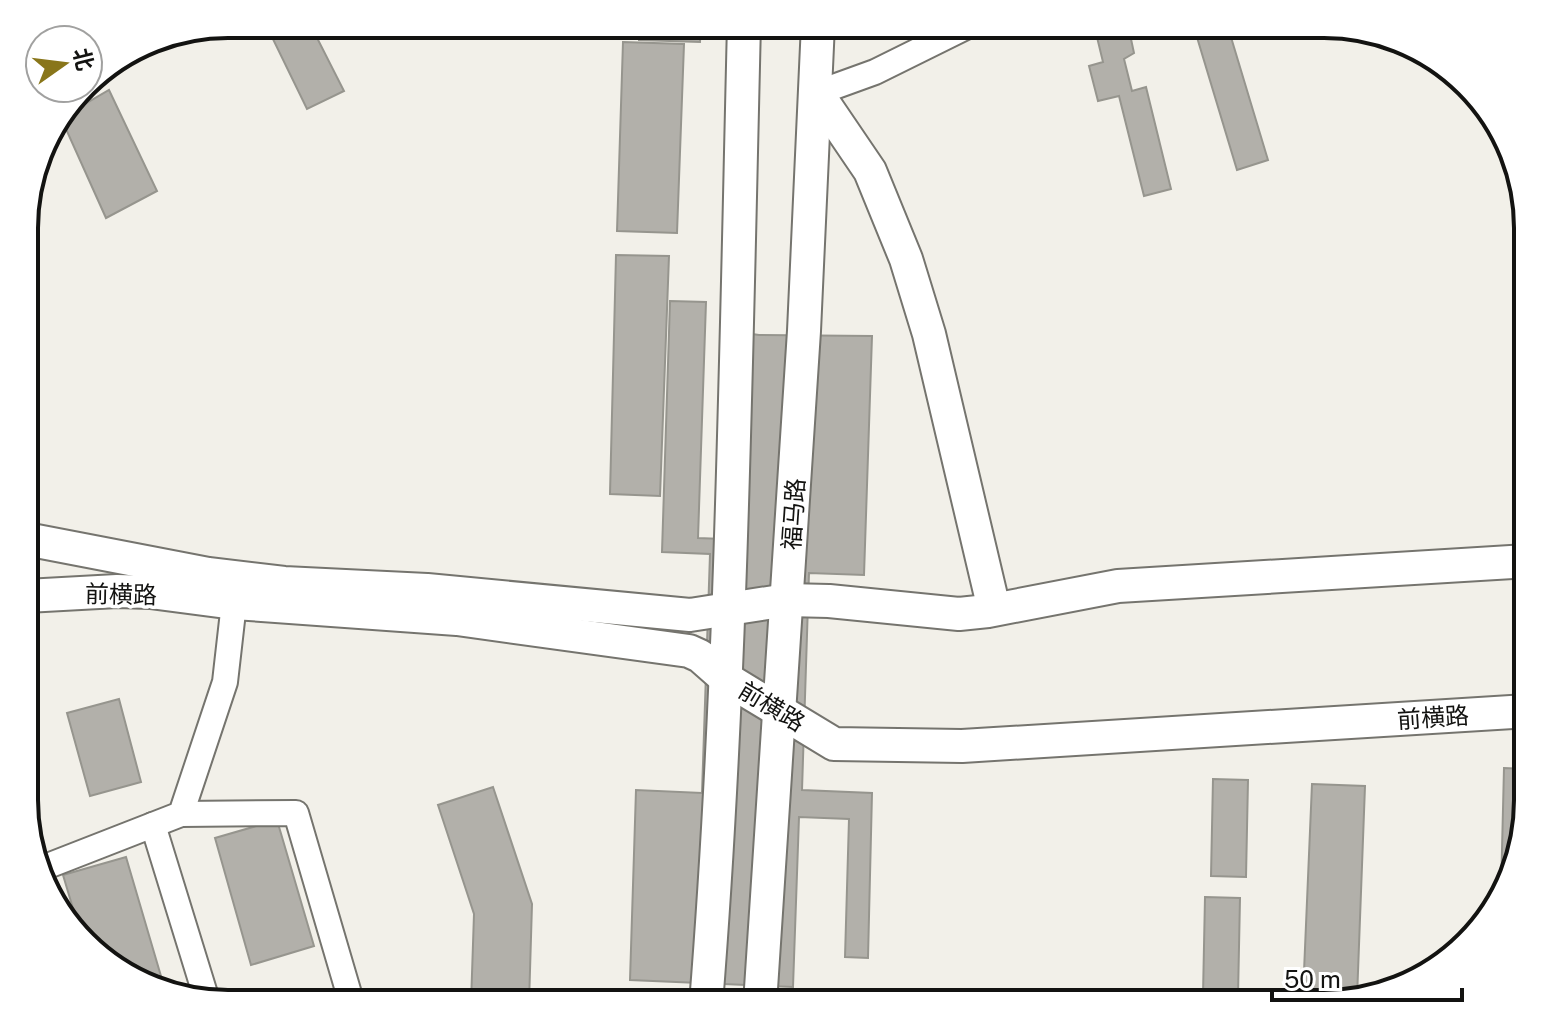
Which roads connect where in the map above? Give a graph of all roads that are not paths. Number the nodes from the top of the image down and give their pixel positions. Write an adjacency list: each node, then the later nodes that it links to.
1 (744, 38): 11 (main road)
2 (818, 38): 4 (main road, 福马路)
3 (944, 38): 4 (street)
4 (817, 93): 8 (main road, 福马路); 10 (main road)
5 (38, 541): 11 (main road, 前横路)
6 (1514, 562): 10 (main road, 前横路)
7 (38, 595): 9 (main road, 前横路)
8 (787, 600): 10 (main road, 前横路); 11 (main road, 前横路); 13 (main road, 福马路)
9 (234, 603): 12 (main road, 前横路); 15 (street)
10 (994, 609)
11 (727, 611): 12 (main road)
12 (725, 678): 13 (main road, 前横路); 20 (main road)
13 (780, 712): 14 (main road, 前横路); 21 (main road, 福马路)
14 (1514, 712)
15 (181, 814): 16 (street); 19 (street)
16 (153, 825): 17 (street); 18 (street)
17 (50, 865)
18 (203, 988)
19 (348, 990)
20 (707, 990)
21 (761, 990)

